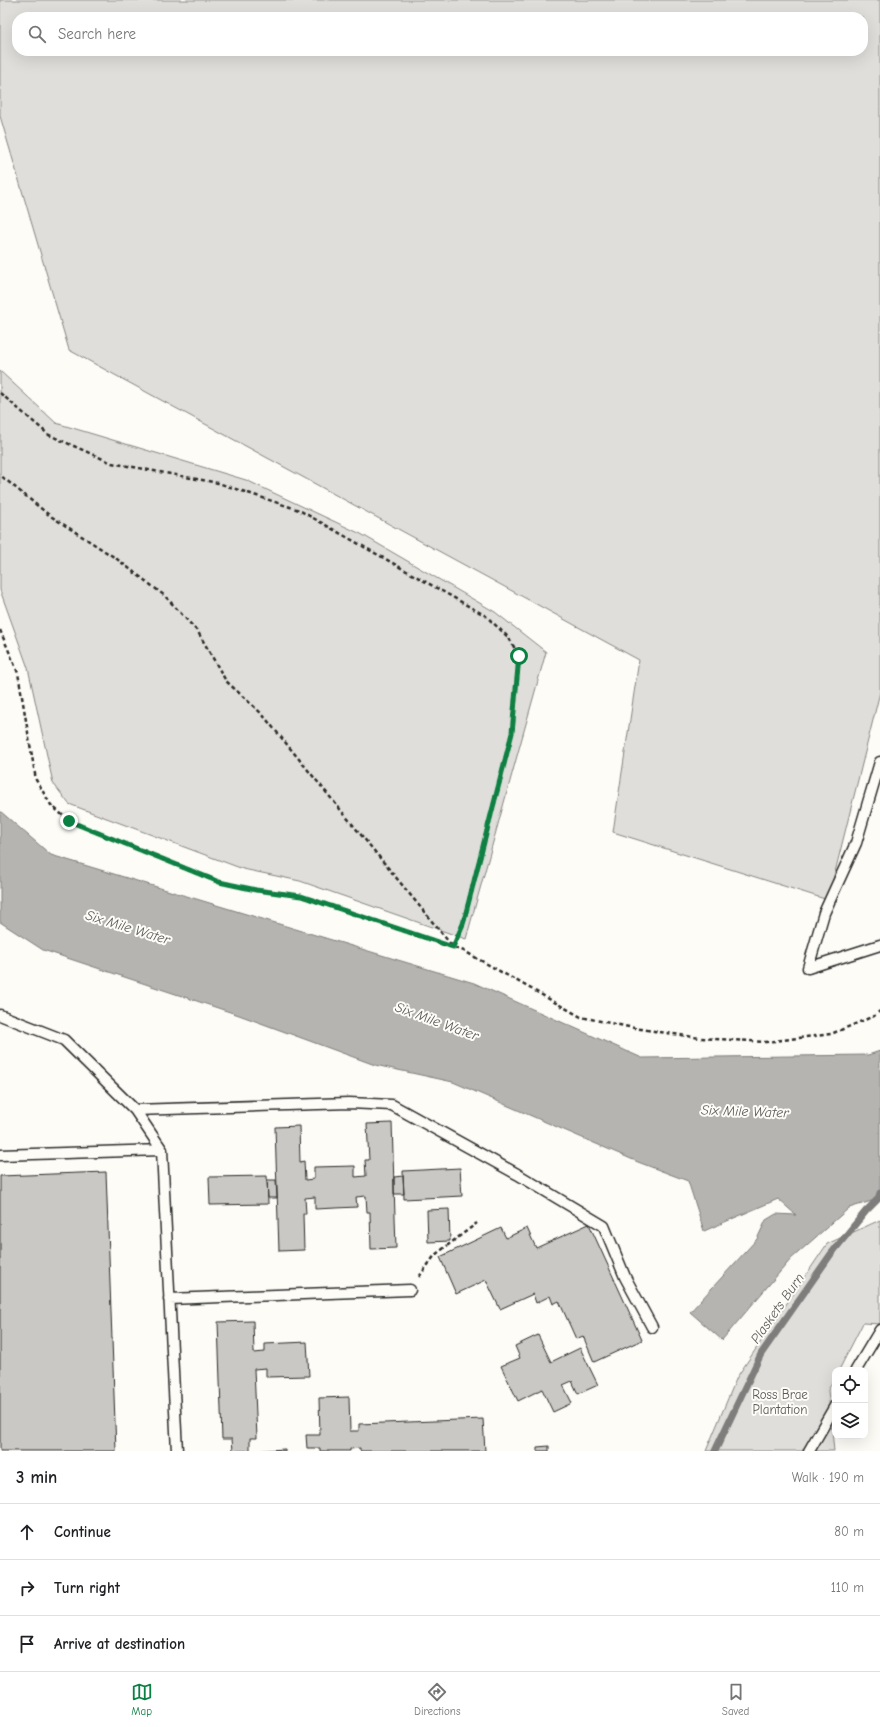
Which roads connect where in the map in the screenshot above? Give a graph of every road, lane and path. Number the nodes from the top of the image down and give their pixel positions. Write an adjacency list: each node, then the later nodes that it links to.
1 (0, 393): 6 (path)
2 (0, 475): 6 (path)
3 (0, 630): 6 (path)
4 (880, 762): 5 (lane)
5 (880, 945)
6 (453, 947): 7 (path)
7 (880, 1011)
8 (0, 1015): 9 (lane)
9 (135, 1110): 10 (lane); 15 (lane)
10 (162, 1150): 11 (lane); 14 (lane)
11 (0, 1155)
12 (477, 1223): 13 (path)
13 (410, 1290): 14 (lane)
14 (169, 1298): 19 (lane)
15 (652, 1327)
16 (880, 1330): 17 (lane)
17 (858, 1367)
18 (832, 1411): 20 (lane)
19 (177, 1451)
20 (809, 1451)

